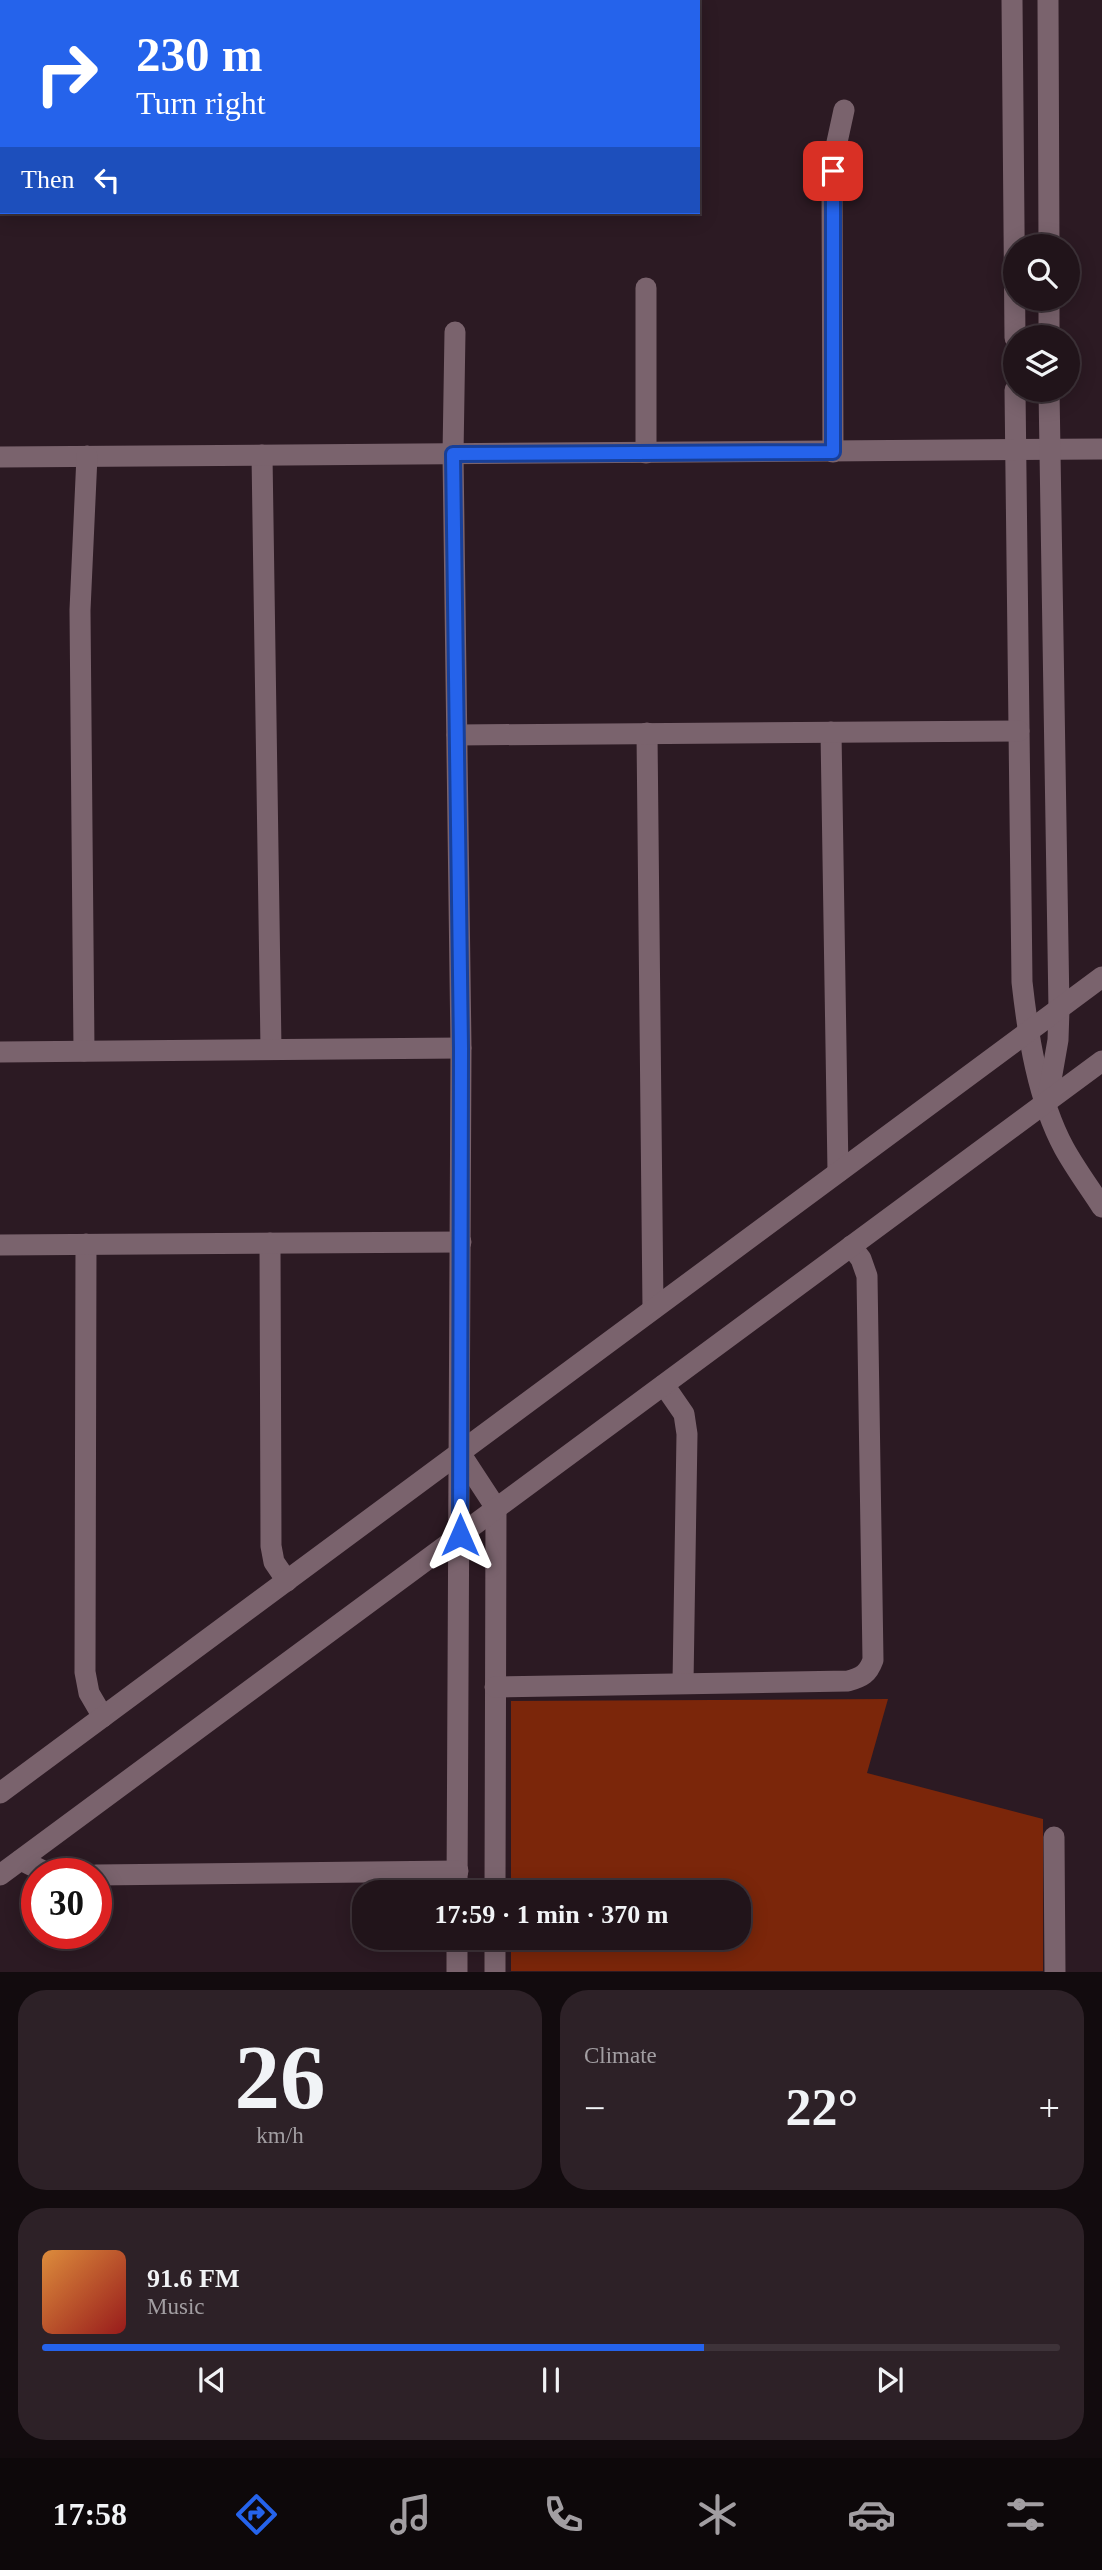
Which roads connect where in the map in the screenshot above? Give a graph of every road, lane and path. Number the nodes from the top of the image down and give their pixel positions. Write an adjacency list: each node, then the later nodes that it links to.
1 (1012, 0): 6 (street)
2 (1048, 0): 4 (street)
3 (844, 110): 13 (street)
4 (1049, 234)
5 (646, 288): 14 (street)
6 (1015, 325)
7 (455, 332): 15 (street)
8 (1016, 402): 11 (street)
9 (1049, 402): 12 (street)
10 (1102, 449): 12 (street)
11 (1016, 450): 12 (street); 13 (street); 19 (street)
12 (1049, 450): 24 (street)
13 (833, 452): 14 (street)
14 (646, 453): 15 (street)
15 (453, 454): 16 (street); 22 (street)
16 (262, 455): 17 (street); 27 (street)
17 (87, 456): 18 (street); 28 (street)
18 (0, 457)
19 (1019, 731): 20 (street); 25 (street)
20 (831, 732): 21 (street); 32 (street)
21 (647, 733): 22 (street); 39 (street)
22 (457, 735): 26 (street)
23 (1102, 977): 24 (street)
24 (1059, 1009): 25 (street); 31 (street)
25 (1029, 1031): 31 (street); 32 (street)
26 (461, 1048): 27 (street); 34 (street)
27 (271, 1049): 28 (street)
28 (84, 1051): 29 (street)
29 (0, 1052)
30 (1102, 1061): 31 (street)
31 (1046, 1102): 33 (street); 38 (street)
32 (838, 1172): 39 (street)
33 (1102, 1207)
34 (461, 1242): 35 (street); 41 (street)
35 (271, 1243): 36 (street); 44 (street)
36 (86, 1244): 37 (street); 47 (street)
37 (0, 1245)
38 (851, 1246): 40 (street); 45 (street)
39 (653, 1309): 41 (street)
40 (664, 1385): 42 (street); 45 (street)
41 (460, 1453): 42 (street); 43 (street); 44 (street)
42 (496, 1508): 43 (street); 46 (street)
43 (460, 1535): 50 (street); 55 (street)
44 (286, 1581): 47 (street)
45 (683, 1683): 46 (street)
46 (495, 1687): 56 (street)
47 (103, 1717): 48 (street)
48 (0, 1793)
49 (1054, 1837): 61 (street)
50 (24, 1858)
51 (21, 1860): 52 (street)
52 (0, 1875)
53 (112, 1875): 54 (street)
54 (397, 1880)
55 (457, 1880)
56 (495, 1880)
57 (457, 1950): 59 (street)
58 (495, 1950): 60 (street)
59 (457, 1972)
60 (495, 1972)
61 (1055, 1972)

